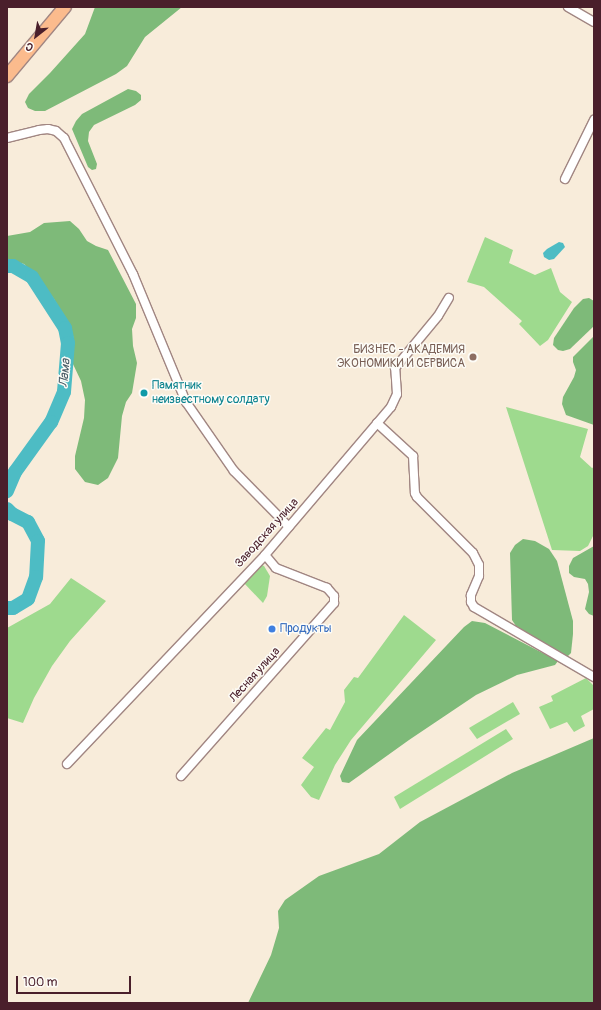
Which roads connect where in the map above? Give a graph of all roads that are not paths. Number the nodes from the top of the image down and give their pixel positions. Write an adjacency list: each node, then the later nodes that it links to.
1 (65, 7): 4 (main road)
2 (568, 7): 3 (street)
3 (594, 22)
4 (7, 76)
5 (594, 120): 7 (street)
6 (7, 138): 10 (street)
7 (565, 179)
8 (449, 298): 9 (street, Заводская улица)
9 (377, 423): 10 (street, Заводская улица); 12 (street)
10 (288, 527): 11 (street, Заводская улица)
11 (265, 555): 13 (street, Заводская улица); 14 (street, Лесная улица)
12 (594, 677)
13 (67, 764)
14 (181, 776)

